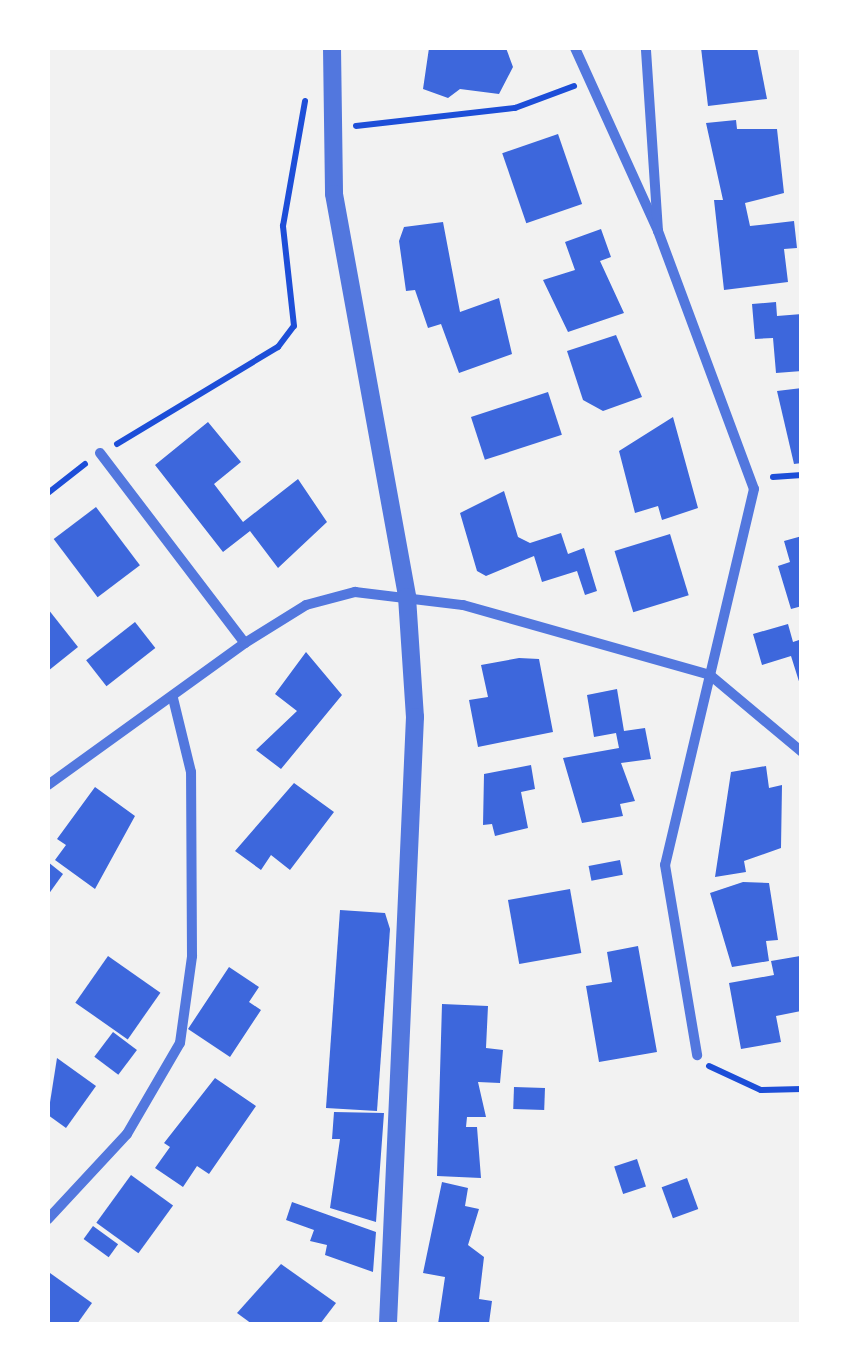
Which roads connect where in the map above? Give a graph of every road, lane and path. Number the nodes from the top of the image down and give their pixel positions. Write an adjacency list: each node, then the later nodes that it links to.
1 (332, 48): 6 (street)
2 (576, 48): 4 (street)
3 (646, 48): 7 (street)
4 (589, 80): 6 (path); 7 (street)
5 (308, 92): 8 (path)
6 (328, 129): 12 (street)
7 (658, 230): 10 (street)
8 (100, 453): 11 (path); 13 (street)
9 (802, 475): 10 (path)
10 (753, 479): 14 (street)
11 (48, 494)
12 (407, 597): 13 (street); 14 (street); 21 (street)
13 (245, 643): 15 (street)
14 (710, 675): 16 (street); 18 (street)
15 (173, 698): 17 (street); 20 (street)
16 (802, 752)
17 (48, 785)
18 (697, 1055): 19 (path)
19 (802, 1089)
20 (48, 1219)
21 (388, 1324)

